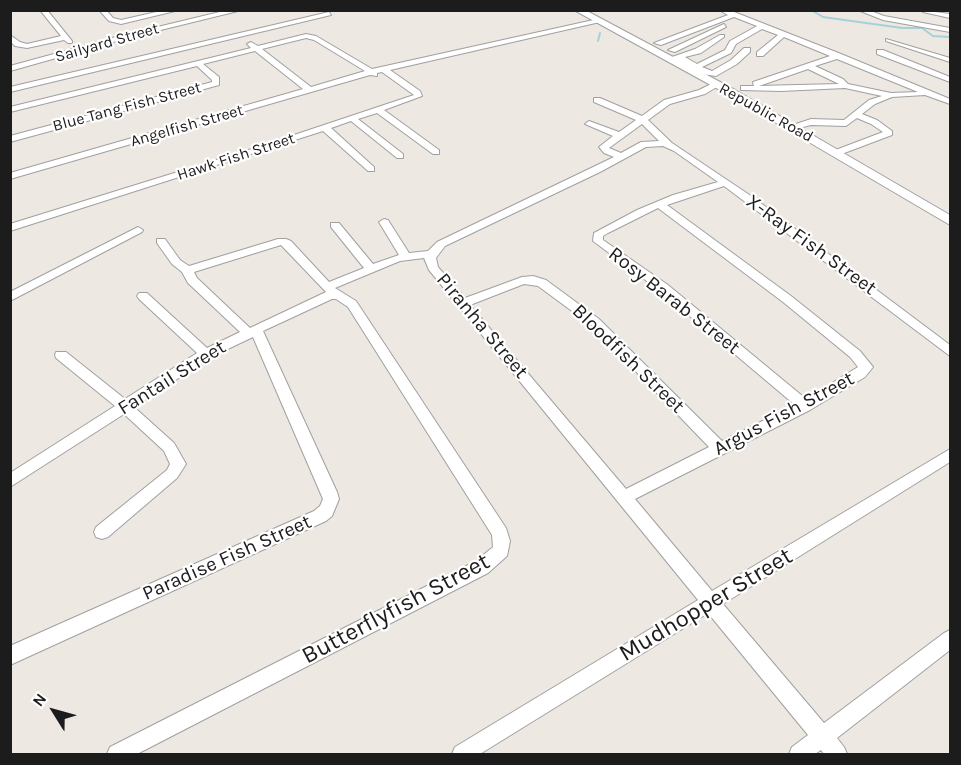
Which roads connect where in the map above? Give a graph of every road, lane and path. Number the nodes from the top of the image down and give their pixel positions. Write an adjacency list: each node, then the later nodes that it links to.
1 (43, 10): 25 (street)
2 (102, 10): 10 (street)
3 (204, 10): 15 (street)
4 (239, 10): 15 (street, Sailyard Street)
5 (314, 10): 18 (street)
6 (578, 10): 16 (street, Republic Road)
7 (722, 10): 12 (street)
8 (861, 10): 20 (street)
9 (923, 10): 13 (street)
10 (172, 11): 17 (street)
11 (328, 14): 22 (street)
12 (733, 15): 14 (street); 27 (street)
13 (951, 16)
14 (742, 18): 19 (street); 33 (street)
15 (215, 19): 17 (street, Sailyard Street)
16 (600, 21): 33 (street, Republic Road); 40 (street, Angelfish Street)
17 (187, 22): 29 (street, Sailyard Street)
18 (261, 22)
19 (762, 26): 21 (street); 38 (street)
20 (951, 30)
21 (784, 34): 32 (street); 34 (street)
22 (240, 35): 28 (street); 46 (street)
23 (722, 36): 33 (street)
24 (10, 37): 25 (street)
25 (66, 37): 29 (street)
26 (888, 40): 35 (street)
27 (658, 44)
28 (257, 48): 36 (street, Blue Tang Fish Street); 41 (street, Blue Tang Fish Street); 47 (street)
29 (78, 50): 39 (street, Sailyard Street)
30 (747, 50): 38 (street)
31 (880, 52): 42 (street)
32 (760, 54)
33 (673, 55): 38 (street); 43 (street, Republic Road)
34 (838, 56): 37 (street); 49 (street)
35 (951, 60)
36 (198, 63): 53 (street, Blue Tang Fish Street); 62 (street, Blue Tang Fish Street)
37 (808, 66): 44 (street); 45 (street)
38 (697, 67)
39 (10, 69)
40 (384, 70): 41 (street, Angelfish Street); 54 (street, Hawk Fish Street)
41 (369, 74): 47 (street, Angelfish Street)
42 (951, 80)
43 (716, 85): 48 (street, Republic Road); 57 (street)
44 (845, 86): 45 (street); 50 (street)
45 (744, 88): 48 (street)
46 (10, 90)
47 (310, 91): 69 (street, Angelfish Street)
48 (731, 92): 59 (street, Republic Road)
49 (931, 94): 50 (street); 52 (street)
50 (891, 95): 55 (street)
51 (597, 100): 57 (street)
52 (951, 102)
53 (10, 110)
54 (379, 110): 56 (street, Hawk Fish Street); 64 (street)
55 (855, 114): 59 (street); 65 (street)
56 (353, 119): 60 (street, Hawk Fish Street); 66 (street)
57 (641, 119): 61 (street); 63 (street, X-Ray Fish Street)
58 (589, 124): 61 (street)
59 (791, 127): 65 (street, Republic Road)
60 (325, 128): 68 (street); 75 (street, Hawk Fish Street)
61 (620, 136): 67 (street)
62 (10, 139)
63 (668, 144): 67 (street, Piranha Street); 70 (street, X-Ray Fish Street)
64 (436, 152)
65 (836, 153): 72 (street, Republic Road)
66 (400, 156)
67 (623, 157): 78 (street, Piranha Street)
68 (371, 169)
69 (10, 176)
70 (725, 183): 71 (street, Rosy Barab Street); 87 (street, X-Ray Fish Street)
71 (659, 204): 91 (street, Argus Fish Street); 91 (street, Rosy Barab Street)
72 (951, 221)
73 (384, 222): 79 (street)
74 (335, 225): 80 (street)
75 (10, 228)
76 (138, 230): 84 (street)
77 (161, 241): 81 (street)
78 (431, 254): 79 (street, Fantail Street); 85 (street, Piranha Street)
79 (405, 256): 80 (street, Fantail Street)
80 (370, 268): 82 (street, Fantail Street)
81 (187, 270): 82 (street); 86 (street)
82 (335, 292): 86 (street, Fantail Street); 101 (street, Butterflyfish Street)
83 (143, 296): 88 (street)
84 (10, 297)
85 (463, 303): 92 (street, Bloodfish Street); 95 (street, Piranha Street)
86 (252, 331): 88 (street, Fantail Street); 99 (street, Paradise Fish Street)
87 (951, 351)
88 (206, 354): 90 (street, Fantail Street)
89 (61, 355): 90 (street)
90 (124, 406): 94 (street, Fantail Street); 96 (street)
91 (805, 406): 92 (street, Argus Fish Street)
92 (719, 448): 95 (street, Argus Fish Street)
93 (948, 461): 97 (street, Mudhopper Street)
94 (10, 481)
95 (624, 497): 97 (street, Piranha Street)
96 (102, 532)
97 (709, 602): 100 (street, Piranha Street); 102 (street, Mudhopper Street)
98 (951, 639): 100 (street)
99 (10, 656)
100 (821, 736): 103 (street); 104 (street, Piranha Street)
101 (117, 754)
102 (462, 754)
103 (799, 754)
104 (837, 754)

